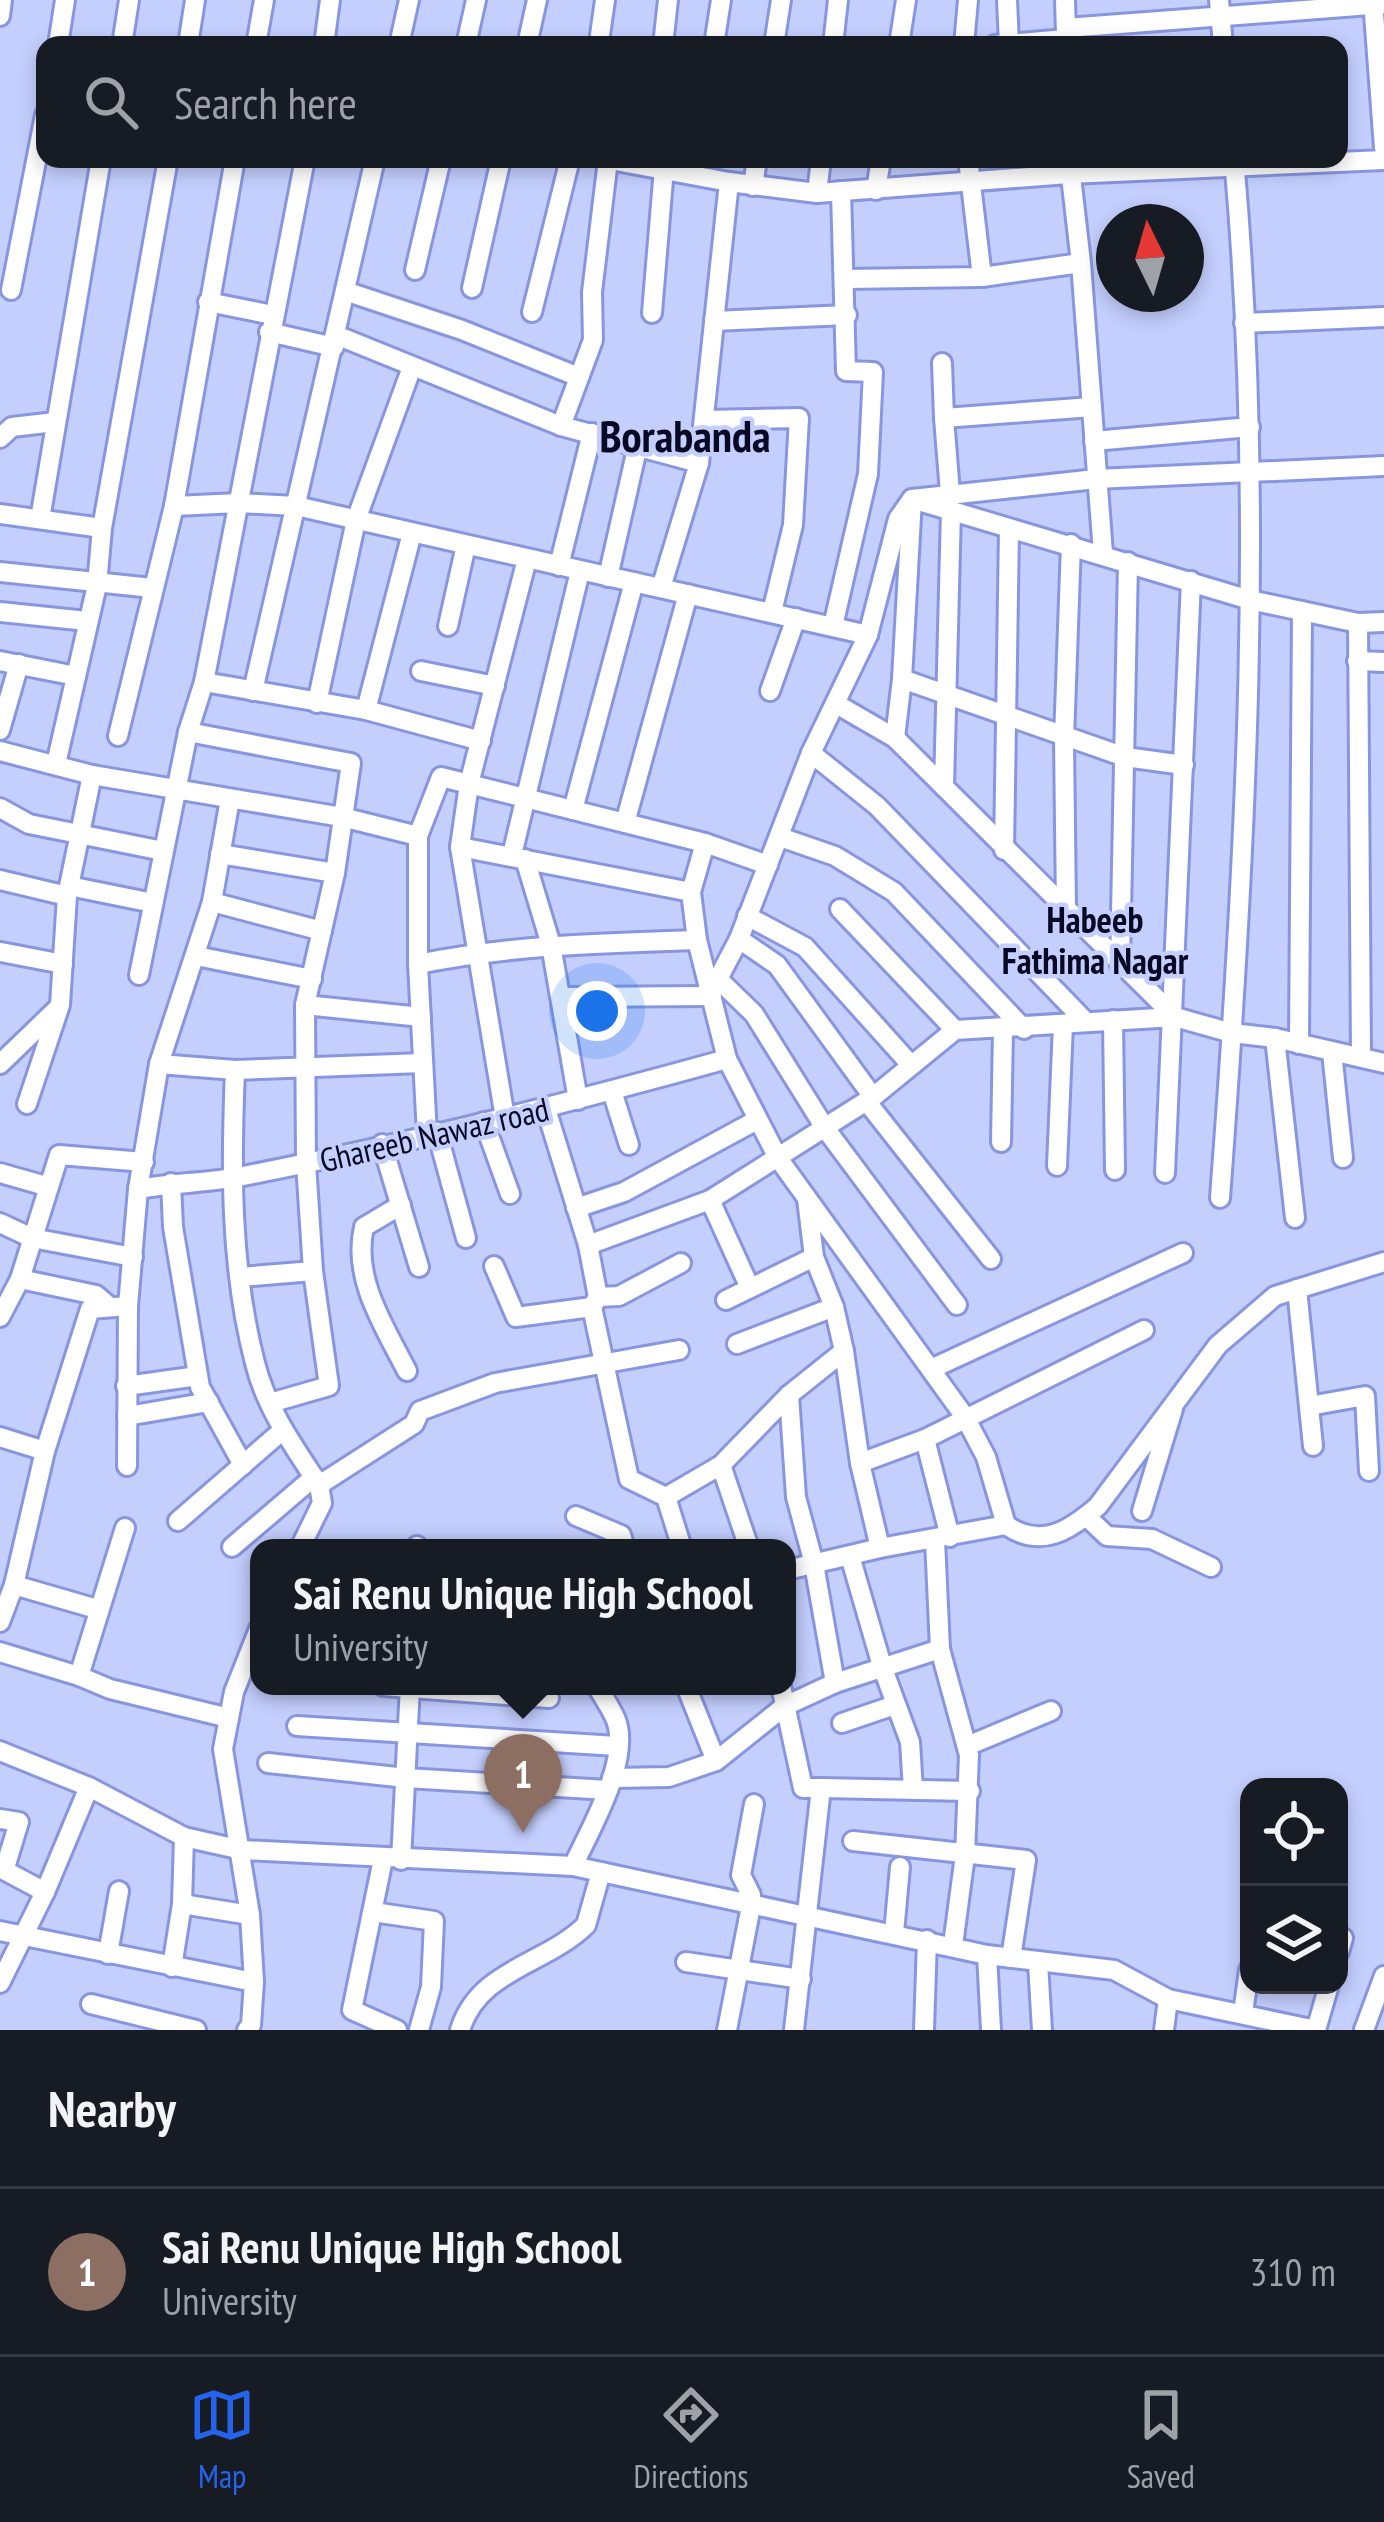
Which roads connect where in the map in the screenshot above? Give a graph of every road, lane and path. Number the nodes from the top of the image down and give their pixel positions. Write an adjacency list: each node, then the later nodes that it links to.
1 (2, 0): 21 (street)
2 (65, 0): 23 (street)
3 (129, 0): 24 (street)
4 (195, 0): 25 (street)
5 (264, 0): 26 (street)
6 (330, 0): 27 (street)
7 (409, 0): 28 (street)
8 (476, 0): 29 (street)
9 (537, 0): 30 (street)
10 (605, 0): 22 (street)
11 (668, 0): 31 (street)
12 (722, 0): 32 (street)
13 (781, 0): 33 (street)
14 (838, 0): 34 (street)
15 (906, 0): 35 (street)
16 (968, 0): 36 (street)
17 (1007, 0): 37 (street)
18 (1065, 0): 38 (street)
19 (1377, 3): 20 (street); 40 (street)
20 (1220, 8): 39 (street)
21 (0, 16)
22 (600, 34)
23 (59, 36)
24 (123, 36)
25 (189, 36)
26 (258, 36)
27 (325, 36)
28 (401, 36)
29 (468, 36)
30 (528, 36)
31 (664, 36)
32 (716, 36)
33 (775, 36)
34 (834, 36)
35 (900, 36)
36 (965, 36)
37 (1009, 36)
38 (1066, 36)
39 (1071, 36)
40 (1383, 126): 41 (street)
41 (1384, 148)
42 (1384, 160): 44 (street)
43 (36, 161): 76 (street)
44 (1348, 161)
45 (99, 168): 93 (street)
46 (166, 168): 112 (street)
47 (233, 168): 78 (street)
48 (303, 168): 85 (street)
49 (373, 168): 77 (street)
50 (439, 168): 72 (street)
51 (499, 168): 75 (street)
52 (568, 168): 79 (street)
53 (605, 168): 89 (street)
54 (658, 168): 64 (street)
55 (680, 168): 64 (street)
56 (697, 168): 65 (street)
57 (756, 168): 67 (street)
58 (820, 168): 70 (street)
59 (880, 168): 68 (street)
60 (968, 168): 66 (street)
61 (1018, 168): 66 (street)
62 (1069, 168): 71 (street)
63 (1234, 168): 84 (street)
64 (664, 169): 80 (street)
65 (729, 182): 67 (street); 83 (street)
66 (969, 182): 68 (street); 73 (street)
67 (753, 186): 70 (street)
68 (876, 190): 69 (street)
69 (841, 191): 70 (street); 74 (street)
70 (817, 193)
71 (1082, 263): 73 (street); 90 (street)
72 (415, 270)
73 (982, 277): 74 (street)
74 (845, 278): 81 (street)
75 (472, 288)
76 (11, 290)
77 (345, 291): 86 (street); 89 (street)
78 (208, 302): 85 (street); 107 (street)
79 (532, 312)
80 (652, 313)
81 (847, 315): 83 (street); 139 (street)
82 (1384, 317): 84 (street)
83 (714, 321): 92 (street)
84 (1244, 323): 95 (street)
85 (271, 324): 86 (street); 106 (street)
86 (335, 341): 88 (street); 108 (street)
87 (942, 363): 91 (street)
88 (412, 367): 94 (street); 111 (street)
89 (579, 376): 94 (street)
90 (1092, 407): 91 (street); 98 (street)
91 (944, 418): 105 (street)
92 (704, 420): 100 (street); 133 (street)
93 (56, 422): 97 (street); 110 (street)
94 (561, 426): 96 (street)
95 (1250, 427): 98 (street); 102 (street)
96 (592, 434): 99 (street); 120 (street)
97 (0, 438)
98 (1094, 441): 103 (street)
99 (637, 449): 100 (street); 123 (street)
100 (699, 464): 127 (street)
101 (1384, 466): 102 (street)
102 (1250, 470): 103 (street); 130 (street)
103 (1096, 479): 105 (street); 117 (street)
104 (912, 499): 105 (street); 140 (street); 146 (street)
105 (950, 501): 113 (street); 151 (street)
106 (238, 503): 107 (street); 108 (street); 147 (street)
107 (174, 506): 128 (street)
108 (296, 506): 111 (street); 149 (street)
109 (0, 514): 110 (street)
110 (40, 519): 112 (street)
111 (356, 520): 114 (street); 153 (street)
112 (102, 528): 126 (street)
113 (1009, 529): 115 (street); 156 (street)
114 (412, 533): 116 (street); 155 (street)
115 (1071, 544): 117 (street); 161 (street)
116 (466, 545): 118 (street); 138 (street)
117 (1103, 553): 119 (street)
118 (527, 559): 120 (street); 148 (street)
119 (1128, 562): 124 (street); 165 (street)
120 (559, 566): 121 (street)
121 (580, 571): 123 (street); 172 (street)
122 (0, 572): 126 (street)
123 (608, 577): 125 (street)
124 (1191, 581): 130 (street); 167 (street)
125 (634, 582): 127 (street); 175 (street)
126 (97, 585): 128 (street); 135 (street)
127 (661, 588): 129 (street)
128 (152, 589): 159 (street)
129 (688, 594): 133 (street); 177 (street)
130 (1250, 600): 131 (street); 221 (street)
131 (1303, 611): 137 (street); 223 (street)
132 (0, 612): 135 (street)
133 (772, 612): 134 (street)
134 (796, 618): 139 (street); 150 (street)
135 (87, 621): 145 (street)
136 (1384, 622): 137 (street)
137 (1358, 623): 141 (street)
138 (448, 626)
139 (833, 626): 140 (street)
140 (868, 634): 154 (street)
141 (1357, 661): 143 (street); 225 (street)
142 (9, 662): 145 (street); 152 (street)
143 (1384, 662)
144 (422, 670): 148 (street)
145 (76, 676): 166 (street)
146 (902, 679): 151 (street); 160 (street)
147 (204, 682): 149 (street); 158 (street)
148 (495, 686): 162 (street)
149 (253, 692): 153 (street)
150 (770, 692)
151 (947, 692): 156 (street); 170 (street)
152 (4, 700): 157 (street)
153 (317, 704): 155 (street)
154 (838, 704): 160 (street); 164 (street)
155 (366, 710): 162 (street)
156 (1006, 715): 161 (street); 183 (street)
157 (0, 730)
158 (188, 733): 171 (street); 176 (street)
159 (118, 736)
160 (895, 738): 170 (street)
161 (1064, 739): 165 (street); 195 (street)
162 (481, 741): 169 (street)
163 (0, 751): 166 (street)
164 (811, 753): 180 (street); 216 (street)
165 (1125, 758): 167 (street); 206 (street)
166 (56, 764): 168 (street)
167 (1184, 765): 214 (street)
168 (92, 775): 171 (street); 178 (street)
169 (469, 784): 172 (street); 179 (street); 182 (street)
170 (944, 788): 183 (street)
171 (176, 791): 173 (street); 184 (street)
172 (523, 798): 175 (street); 186 (street)
173 (230, 799): 176 (street); 185 (street)
174 (0, 808): 178 (street)
175 (573, 810): 177 (street)
176 (342, 817): 179 (street); 188 (street)
177 (625, 823): 181 (street)
178 (80, 834): 184 (street); 190 (street)
179 (418, 836): 205 (street)
180 (780, 837): 187 (street); 218 (street)
181 (705, 843): 187 (street); 191 (street)
182 (460, 847): 186 (street); 202 (street)
183 (1004, 850): 195 (street)
184 (163, 851): 193 (street)
185 (220, 854): 188 (street); 192 (street)
186 (518, 857): 191 (street); 200 (street)
187 (768, 865): 196 (street)
188 (335, 873): 197 (street)
189 (0, 880): 190 (street)
190 (68, 891): 193 (street); 204 (street)
191 (691, 892): 199 (street)
192 (212, 902): 197 (street); 203 (street)
193 (153, 903): 207 (street)
194 (840, 909): 219 (street)
195 (1066, 910): 206 (street)
196 (747, 916): 198 (street); 231 (street)
197 (322, 932): 208 (street)
198 (739, 939): 209 (street); 236 (street)
199 (697, 940): 200 (street); 209 (street)
200 (550, 945): 202 (street); 210 (street)
201 (1, 952): 204 (street)
202 (476, 952): 205 (street); 239 (street)
203 (196, 956): 208 (street); 229 (street)
204 (63, 964): 211 (street)
205 (418, 964): 213 (street)
206 (1120, 964): 214 (street)
207 (139, 975)
208 (312, 980): 212 (street)
209 (712, 987): 210 (street); 226 (street); 242 (street)
210 (562, 997): 235 (street)
211 (61, 1005): 228 (street); 237 (street)
212 (305, 1005): 213 (street); 232 (street)
213 (421, 1017): 230 (street)
214 (1175, 1017): 215 (street); 221 (street); 254 (street)
215 (1113, 1021): 216 (street); 252 (street)
216 (1086, 1022): 217 (street)
217 (1063, 1024): 218 (street); 251 (street)
218 (1024, 1029): 220 (street)
219 (955, 1030): 220 (street); 231 (street)
220 (1003, 1030): 244 (street)
221 (1232, 1034): 222 (street); 261 (street)
222 (1275, 1038): 223 (street); 265 (street)
223 (1299, 1043): 224 (street)
224 (1332, 1052): 225 (street); 248 (street)
225 (1361, 1057): 227 (street)
226 (727, 1059): 234 (street, Ghareeb Nawaz road); 240 (street)
227 (1384, 1063)
228 (0, 1064)
229 (158, 1064): 233 (street); 249 (street)
230 (423, 1064): 232 (street); 243 (street)
231 (911, 1065): 236 (street)
232 (305, 1068): 233 (street); 250 (street)
233 (236, 1070): 255 (street)
234 (612, 1091): 235 (street, Ghareeb Nawaz road); 246 (street)
235 (578, 1100): 238 (street, Ghareeb Nawaz road)
236 (870, 1100): 242 (street); 273 (street)
237 (27, 1104)
238 (546, 1109): 239 (street, Ghareeb Nawaz road); 264 (street)
239 (505, 1118): 241 (street, Ghareeb Nawaz road)
240 (757, 1120): 247 (street); 264 (street)
241 (484, 1122): 243 (street, Ghareeb Nawaz road); 259 (street)
242 (825, 1128): 247 (street); 285 (street)
243 (432, 1133): 245 (street, Ghareeb Nawaz road); 268 (street)
244 (1001, 1142)
245 (382, 1144): 250 (street, Ghareeb Nawaz road); 263 (street)
246 (629, 1145)
247 (778, 1158): 260 (street); 262 (street)
248 (1342, 1158)
249 (144, 1162): 257 (street); 258 (street)
250 (306, 1163): 255 (street, Ghareeb Nawaz road); 278 (street)
251 (1057, 1166)
252 (1115, 1170)
253 (0, 1173): 257 (street)
254 (1165, 1173)
255 (230, 1178): 256 (street, Ghareeb Nawaz road); 279 (street)
256 (171, 1183): 258 (street, Ghareeb Nawaz road); 296 (street)
257 (46, 1186): 267 (street)
258 (138, 1189): 271 (street)
259 (510, 1194)
260 (806, 1195): 272 (street); 294 (street)
261 (1220, 1198)
262 (710, 1200): 269 (street); 281 (street)
263 (401, 1205): 277 (street); 295 (street)
264 (576, 1208): 269 (street)
265 (1294, 1219)
266 (0, 1223): 267 (street)
267 (32, 1238): 271 (street); 280 (street)
268 (466, 1238)
269 (587, 1245): 284 (street)
270 (1183, 1252): 294 (street)
271 (133, 1257): 287 (street)
272 (814, 1257): 281 (street); 286 (street)
273 (991, 1259)
274 (1384, 1262): 282 (street)
275 (681, 1263): 284 (street)
276 (494, 1266): 284 (street)
277 (419, 1267)
278 (313, 1271): 279 (street); 301 (street)
279 (240, 1277): 301 (street)
280 (20, 1279): 287 (street); 288 (street)
281 (750, 1288): 283 (street)
282 (1297, 1289): 299 (street); 302 (street)
283 (726, 1300)
284 (595, 1302): 293 (street)
285 (957, 1305)
286 (834, 1306): 290 (street); 292 (street)
287 (119, 1307): 297 (street); 309 (street)
288 (0, 1317)
289 (1144, 1330): 304 (street)
290 (737, 1343)
291 (679, 1349): 293 (street)
292 (844, 1351): 298 (street); 310 (street)
293 (602, 1364): 315 (street); 316 (street)
294 (931, 1369): 304 (street)
295 (407, 1371)
296 (199, 1376): 297 (street); 300 (street)
297 (126, 1385): 303 (street)
298 (789, 1395): 312 (street); 331 (street)
299 (1176, 1399): 317 (street); 319 (street)
300 (208, 1402): 303 (street); 311 (street)
301 (270, 1403): 305 (street)
302 (1309, 1406): 308 (street); 314 (street)
303 (127, 1416): 313 (street)
304 (965, 1417): 307 (street); 321 (street)
305 (284, 1430): 311 (street); 315 (street)
306 (0, 1437): 309 (street)
307 (926, 1439): 310 (street); 327 (street)
308 (1313, 1446)
309 (45, 1451): 334 (street)
310 (860, 1462): 329 (street)
311 (243, 1465): 320 (street)
312 (721, 1465): 316 (street); 326 (street)
313 (128, 1466)
314 (1369, 1471)
315 (317, 1481): 323 (street); 328 (street)
316 (665, 1497): 325 (street)
317 (1142, 1510)
318 (576, 1516): 324 (street)
319 (1086, 1516): 321 (street); 332 (street)
320 (178, 1521)
321 (1006, 1525): 327 (street)
322 (125, 1528): 335 (street)
323 (304, 1539)
324 (622, 1539)
325 (679, 1539)
326 (746, 1539)
327 (943, 1539): 329 (street); 338 (street)
328 (232, 1547)
329 (880, 1548): 330 (street)
330 (850, 1556): 331 (street); 340 (street)
331 (814, 1564): 333 (street); 342 (street)
332 (1211, 1567)
333 (796, 1568)
334 (14, 1585): 335 (street); 336 (street)
335 (98, 1609): 341 (street)
336 (1, 1617)
337 (250, 1647): 352 (street)
338 (940, 1649): 340 (street); 356 (street)
339 (0, 1652): 341 (street)
340 (882, 1666): 342 (street); 350 (street)
341 (79, 1676): 352 (street)
342 (835, 1683): 343 (street)
343 (796, 1693)
344 (410, 1695): 355 (street)
345 (511, 1695): 346 (street)
346 (547, 1695)
347 (602, 1695): 357 (street)
348 (690, 1695): 359 (street)
349 (783, 1696): 359 (street); 364 (street)
350 (895, 1705): 353 (street); 365 (street)
351 (1051, 1711): 356 (street)
352 (229, 1718): 371 (street)
353 (842, 1723)
354 (297, 1726): 355 (street)
355 (408, 1734): 357 (street); 361 (street)
356 (967, 1745): 366 (street)
357 (617, 1746): 362 (street)
358 (0, 1751): 363 (street)
359 (716, 1761): 362 (street)
360 (268, 1763): 361 (street)
361 (406, 1778): 362 (street); 373 (street)
362 (610, 1784): 374 (street)
363 (89, 1786): 369 (street); 378 (street)
364 (821, 1788): 365 (street); 384 (street)
365 (913, 1790): 366 (street)
366 (970, 1791): 372 (street)
367 (754, 1804): 381 (street)
368 (0, 1819): 376 (street)
369 (184, 1837): 371 (street); 380 (street)
370 (853, 1841): 372 (street)
371 (242, 1850): 373 (street); 383 (street)
372 (965, 1855): 389 (street); 392 (street)
373 (392, 1860): 374 (street); 382 (street)
374 (573, 1866): 377 (street)
375 (900, 1867): 386 (street)
376 (2, 1868): 378 (street)
377 (601, 1872): 381 (street); 412 (street)
378 (45, 1892): 387 (street)
379 (119, 1892): 390 (street)
380 (182, 1904): 383 (street); 395 (street)
381 (751, 1906): 384 (street); 396 (street)
382 (373, 1912): 410 (street); 411 (street)
383 (250, 1915): 399 (street)
384 (807, 1916): 386 (street); 398 (street)
385 (0, 1931): 387 (street)
386 (894, 1933): 388 (street)
387 (25, 1934): 390 (street); 400 (street)
388 (927, 1940): 389 (street); 415 (street)
389 (953, 1945): 391 (street)
390 (107, 1954): 395 (street)
391 (987, 1955): 392 (street); 416 (street)
392 (1011, 1958): 394 (street)
393 (686, 1962): 396 (street)
394 (1038, 1963): 403 (street); 417 (street)
395 (172, 1967): 399 (street)
396 (738, 1970): 398 (street); 413 (street)
397 (1384, 1976): 419 (street)
398 (801, 1979): 414 (street)
399 (254, 1982): 409 (street)
400 (0, 1983)
401 (1246, 1994): 405 (street)
402 (1326, 1994): 407 (street)
403 (1168, 1999): 405 (street); 418 (street)
404 (91, 2004): 406 (street)
405 (1243, 2013): 407 (street)
406 (123, 2021): 408 (street)
407 (1280, 2025)
408 (196, 2030)
409 (247, 2030)
410 (398, 2030)
411 (418, 2030)
412 (460, 2030)
413 (728, 2030)
414 (794, 2030)
415 (924, 2030)
416 (991, 2030)
417 (1042, 2030)
418 (1165, 2030)
419 (1364, 2030)

